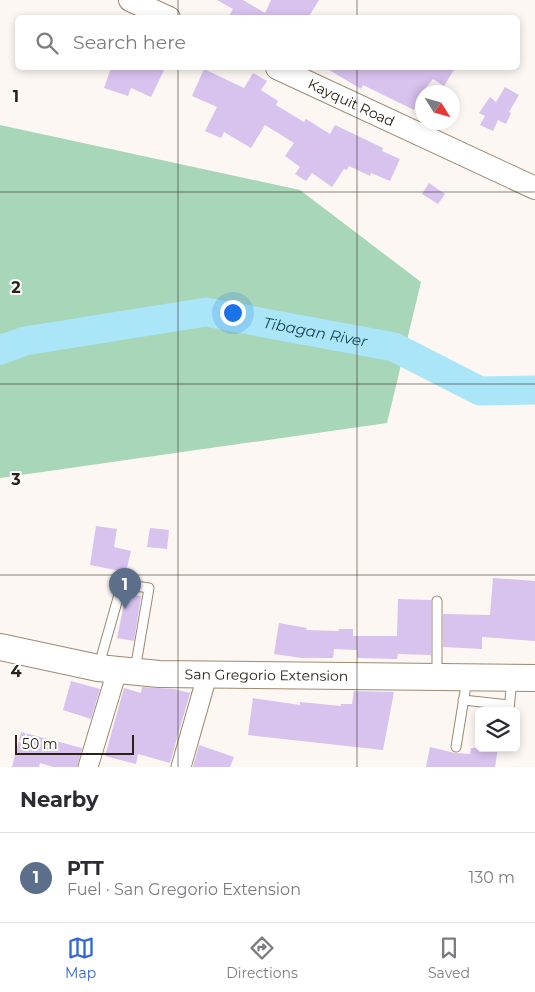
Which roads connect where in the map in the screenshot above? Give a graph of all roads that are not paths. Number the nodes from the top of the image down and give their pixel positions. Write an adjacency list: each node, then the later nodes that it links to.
1 (130, 0): 2 (street)
2 (163, 10)
3 (280, 70): 4 (street, Kayquit Road)
4 (535, 188)
5 (437, 601): 9 (lane)
6 (0, 647): 7 (main road, San Gregorio Extension)
7 (117, 671): 7 (lane); 8 (main road, San Gregorio Extension); 15 (street)
8 (207, 676): 9 (main road, San Gregorio Extension); 16 (street)
9 (437, 676): 11 (main road, San Gregorio Extension)
10 (524, 677): 11 (main road, San Gregorio Extension); 13 (lane)
11 (465, 688): 12 (lane); 14 (lane)
12 (507, 707)
13 (509, 707)
14 (456, 747)
15 (88, 767)
16 (181, 767)

